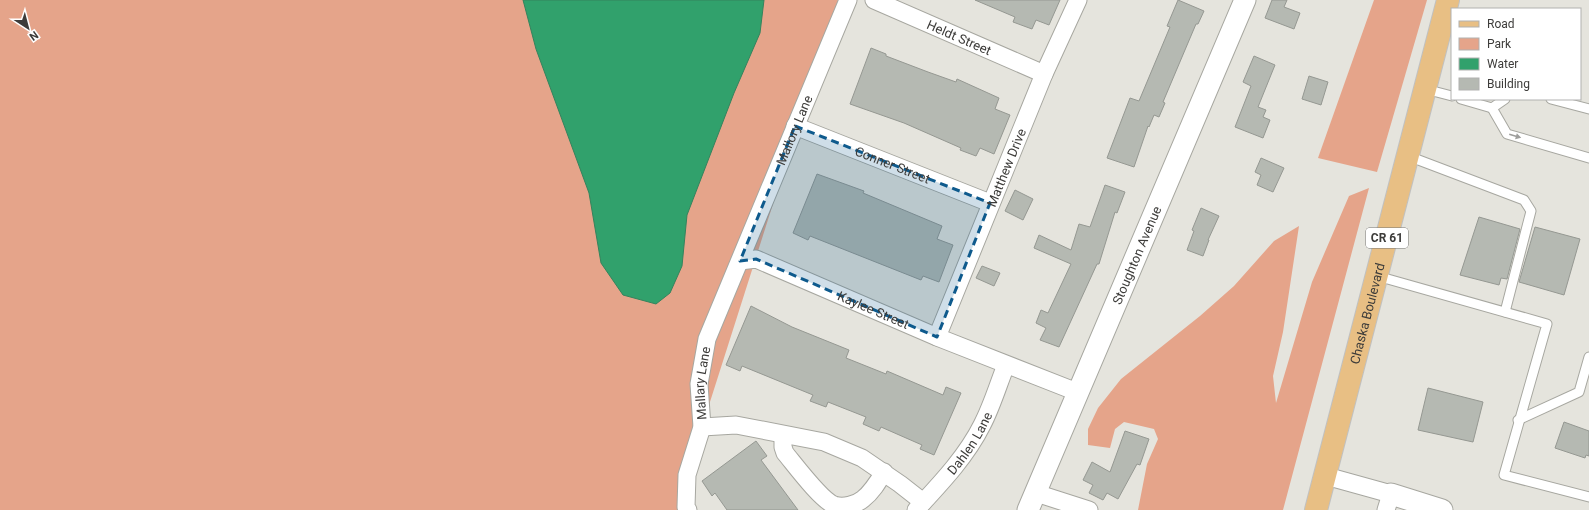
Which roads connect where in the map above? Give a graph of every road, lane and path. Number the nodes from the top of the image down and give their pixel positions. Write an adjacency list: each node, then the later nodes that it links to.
1 (848, 0): 14 (street, Mallory Lane)
2 (874, 0): 6 (street, Heldt Street)
3 (1078, 0): 6 (street, Matthew Drive)
4 (1245, 0): 24 (street, Stoughton Avenue)
5 (1448, 0): 7 (main road, Chaska Boulevard / CR 61)
6 (1044, 74): 17 (street, Matthew Drive)
7 (1425, 89): 8 (lane); 15 (main road, Chaska Boulevard / CR 61)
8 (1451, 96)
9 (1464, 100): 12 (lane)
10 (1504, 100): 12 (lane)
11 (1555, 100): 13 (lane)
12 (1492, 108): 16 (lane, one-way to 16)
13 (1589, 109)
14 (795, 126): 17 (street, Conner Street); 18 (street, Mallory Lane)
15 (1408, 156): 19 (main road, Chaska Boulevard / CR 61); 20 (lane)
16 (1589, 158)
17 (990, 203): 21 (street, Matthew Drive)
18 (740, 261): 21 (street, Kaylee Street); 26 (street, Mallary Lane)
19 (1377, 276): 20 (lane); 29 (main road, Chaska Boulevard / CR 61)
20 (1505, 312): 25 (lane)
21 (937, 337): 23 (street, Kaylee Street)
22 (1589, 357): 25 (lane)
23 (1006, 365): 24 (street, Kaylee Street); 33 (street, Dahlen Lane)
24 (1077, 392): 31 (street, Stoughton Avenue)
25 (1518, 420): 30 (lane)
26 (702, 428): 27 (street); 34 (street, Mallary Lane)
27 (783, 435): 28 (street); 28 (street)
28 (884, 472): 33 (street)
29 (1326, 476): 32 (street); 36 (main road, Chaska Boulevard / CR 61)
30 (1589, 497)
31 (1032, 502): 35 (street)
32 (1388, 502): 37 (street)
33 (919, 506)
34 (688, 510)
35 (1089, 510)
36 (1316, 510)
37 (1442, 510)

